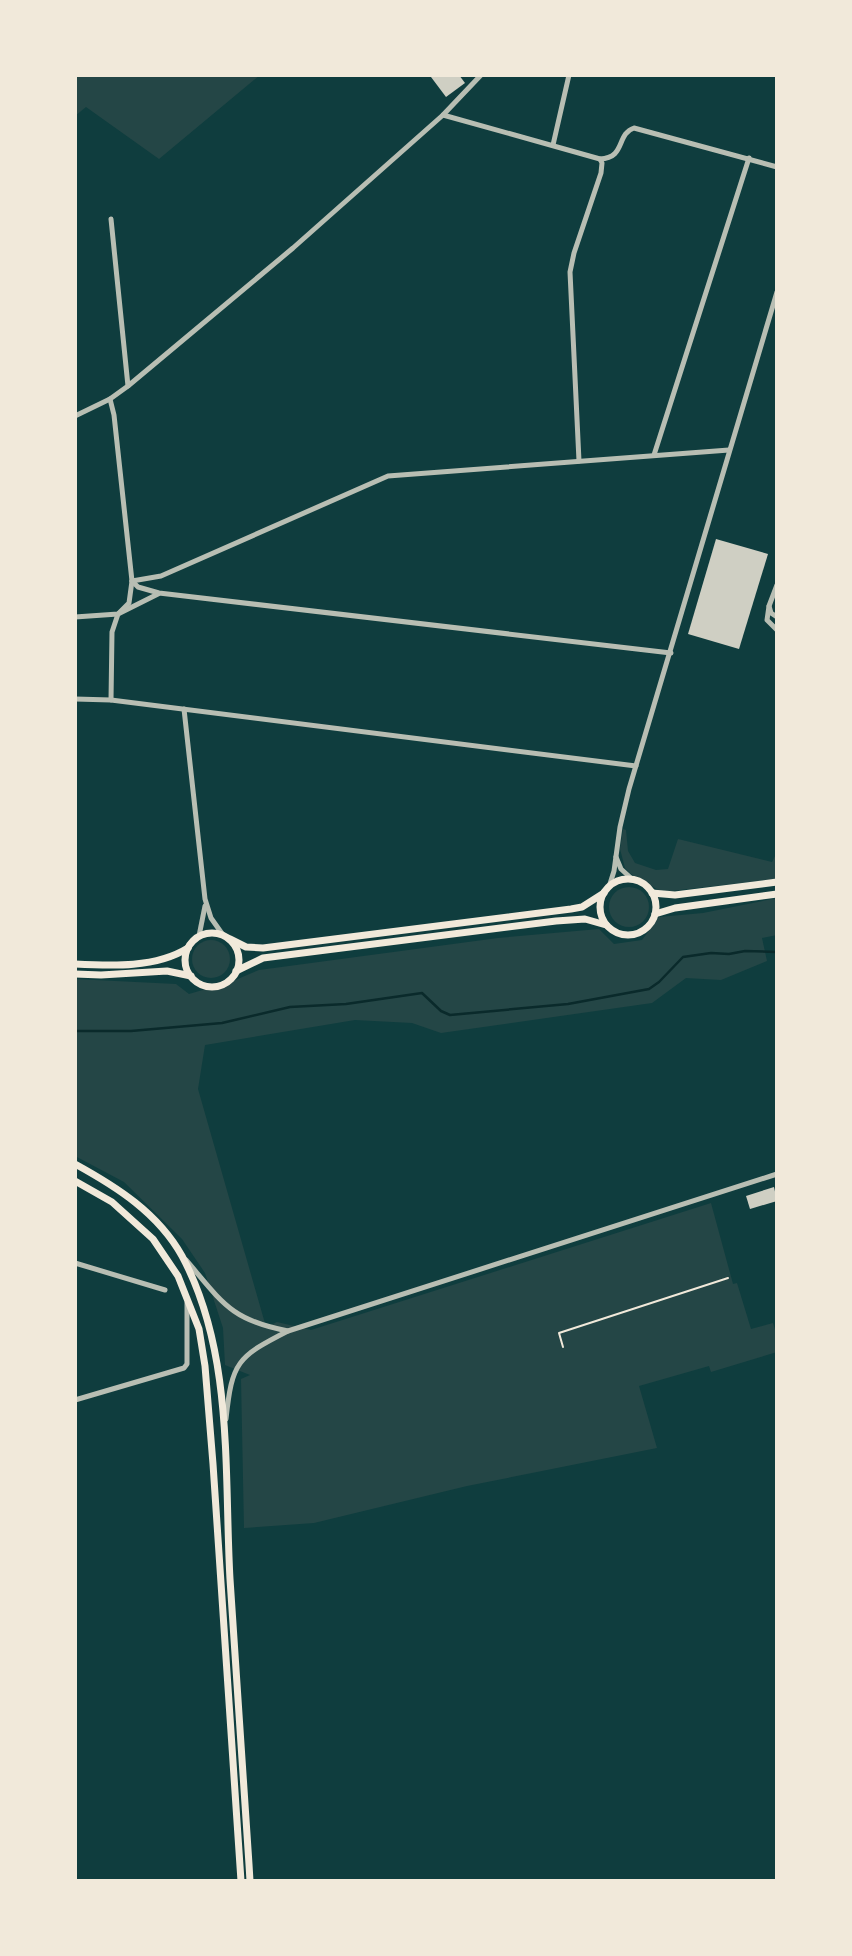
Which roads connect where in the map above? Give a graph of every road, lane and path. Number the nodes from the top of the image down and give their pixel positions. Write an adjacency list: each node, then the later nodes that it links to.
1 (481, 75): 3 (street)
2 (569, 75): 4 (street)
3 (443, 114): 4 (street); 10 (street)
4 (553, 145): 6 (street)
5 (749, 158): 6 (street); 7 (street); 14 (street)
6 (600, 159): 15 (street)
7 (777, 167)
8 (111, 219): 10 (street)
9 (777, 292): 13 (street)
10 (128, 386): 11 (street)
11 (110, 400): 12 (street); 17 (street)
12 (75, 416)
13 (729, 450): 14 (street); 25 (street)
14 (654, 455): 15 (street)
15 (579, 461): 16 (street)
16 (158, 577): 17 (street); 19 (street)
17 (132, 581): 19 (street); 21 (street)
18 (777, 585): 20 (street)
19 (159, 593): 21 (street); 25 (street)
20 (769, 606): 23 (street); 24 (street)
21 (118, 614): 22 (street); 27 (street)
22 (75, 617)
23 (777, 617)
24 (777, 630)
25 (671, 653): 29 (street)
26 (75, 699): 27 (street)
27 (111, 700): 28 (street)
28 (184, 709): 29 (street); 36 (street)
29 (636, 766): 30 (street)
30 (616, 857): 31 (street); 33 (street)
31 (632, 880): 33 (main road); 34 (main road)
32 (777, 883): 34 (main road)
33 (606, 890): 38 (main road); 40 (main road)
34 (652, 893): 37 (main road)
35 (777, 894): 37 (main road)
36 (205, 899): 39 (street); 40 (street)
37 (655, 914): 38 (main road)
38 (606, 925): 43 (main road)
39 (200, 936): 40 (main road); 41 (main road)
40 (226, 937): 43 (main road)
41 (188, 947): 42 (main road); 45 (main road)
42 (75, 964)
43 (236, 971): 45 (main road)
44 (75, 974): 45 (main road)
45 (191, 976)
46 (75, 1164): 49 (main road)
47 (777, 1174): 54 (street)
48 (75, 1181): 53 (main road)
49 (181, 1255): 54 (street); 57 (main road)
50 (75, 1263): 52 (street)
51 (728, 1278): 55 (path)
52 (164, 1290)
53 (187, 1297): 56 (street); 58 (main road)
54 (288, 1331): 57 (street)
55 (563, 1347)
56 (75, 1400)
57 (224, 1436): 59 (main road)
58 (241, 1881)
59 (250, 1881)

